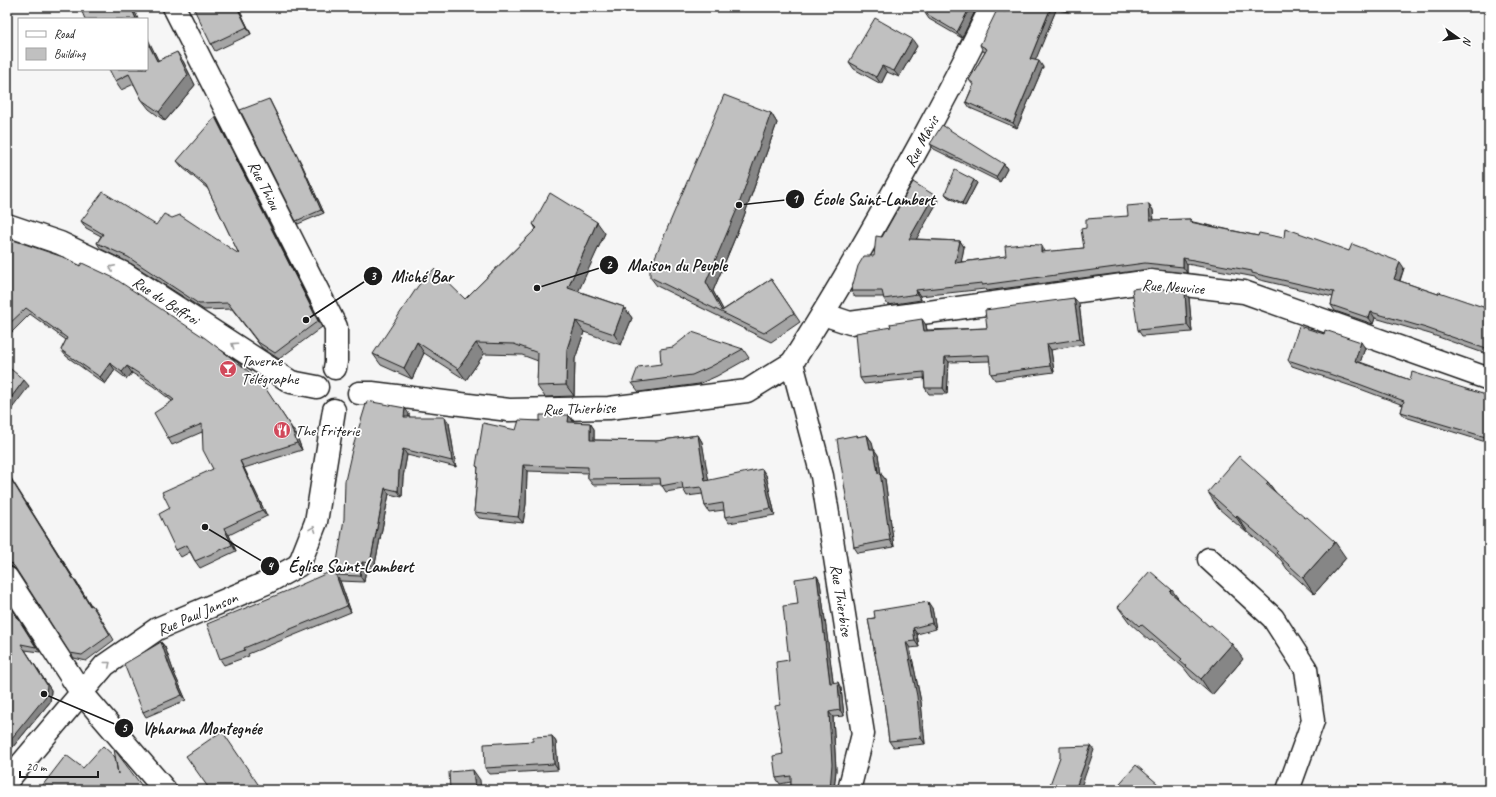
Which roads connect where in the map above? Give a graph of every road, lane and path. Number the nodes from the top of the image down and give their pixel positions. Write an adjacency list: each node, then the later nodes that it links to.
1 (174, 7): 6 (street, Rue Thiou)
2 (991, 7): 4 (street, Rue Mâvis)
3 (7, 225): 8 (street, Rue du Beffroi, one-way to 3)
4 (823, 314): 5 (street, Rue Thierbise); 7 (street, Rue Neuvice)
5 (792, 364): 9 (street, Rue Thierbise); 16 (street, Rue Thierbise)
6 (334, 368): 8 (street); 9 (street)
7 (1489, 379)
8 (317, 387): 10 (street)
9 (359, 393): 10 (street)
10 (334, 410): 13 (street, Rue Paul Janson, one-way to 10)
11 (1209, 559): 17 (street)
12 (7, 578): 13 (street)
13 (81, 692): 14 (street, Rue Paul Janson); 15 (street)
14 (7, 781)
15 (165, 790)
16 (849, 790)
17 (1288, 790)

